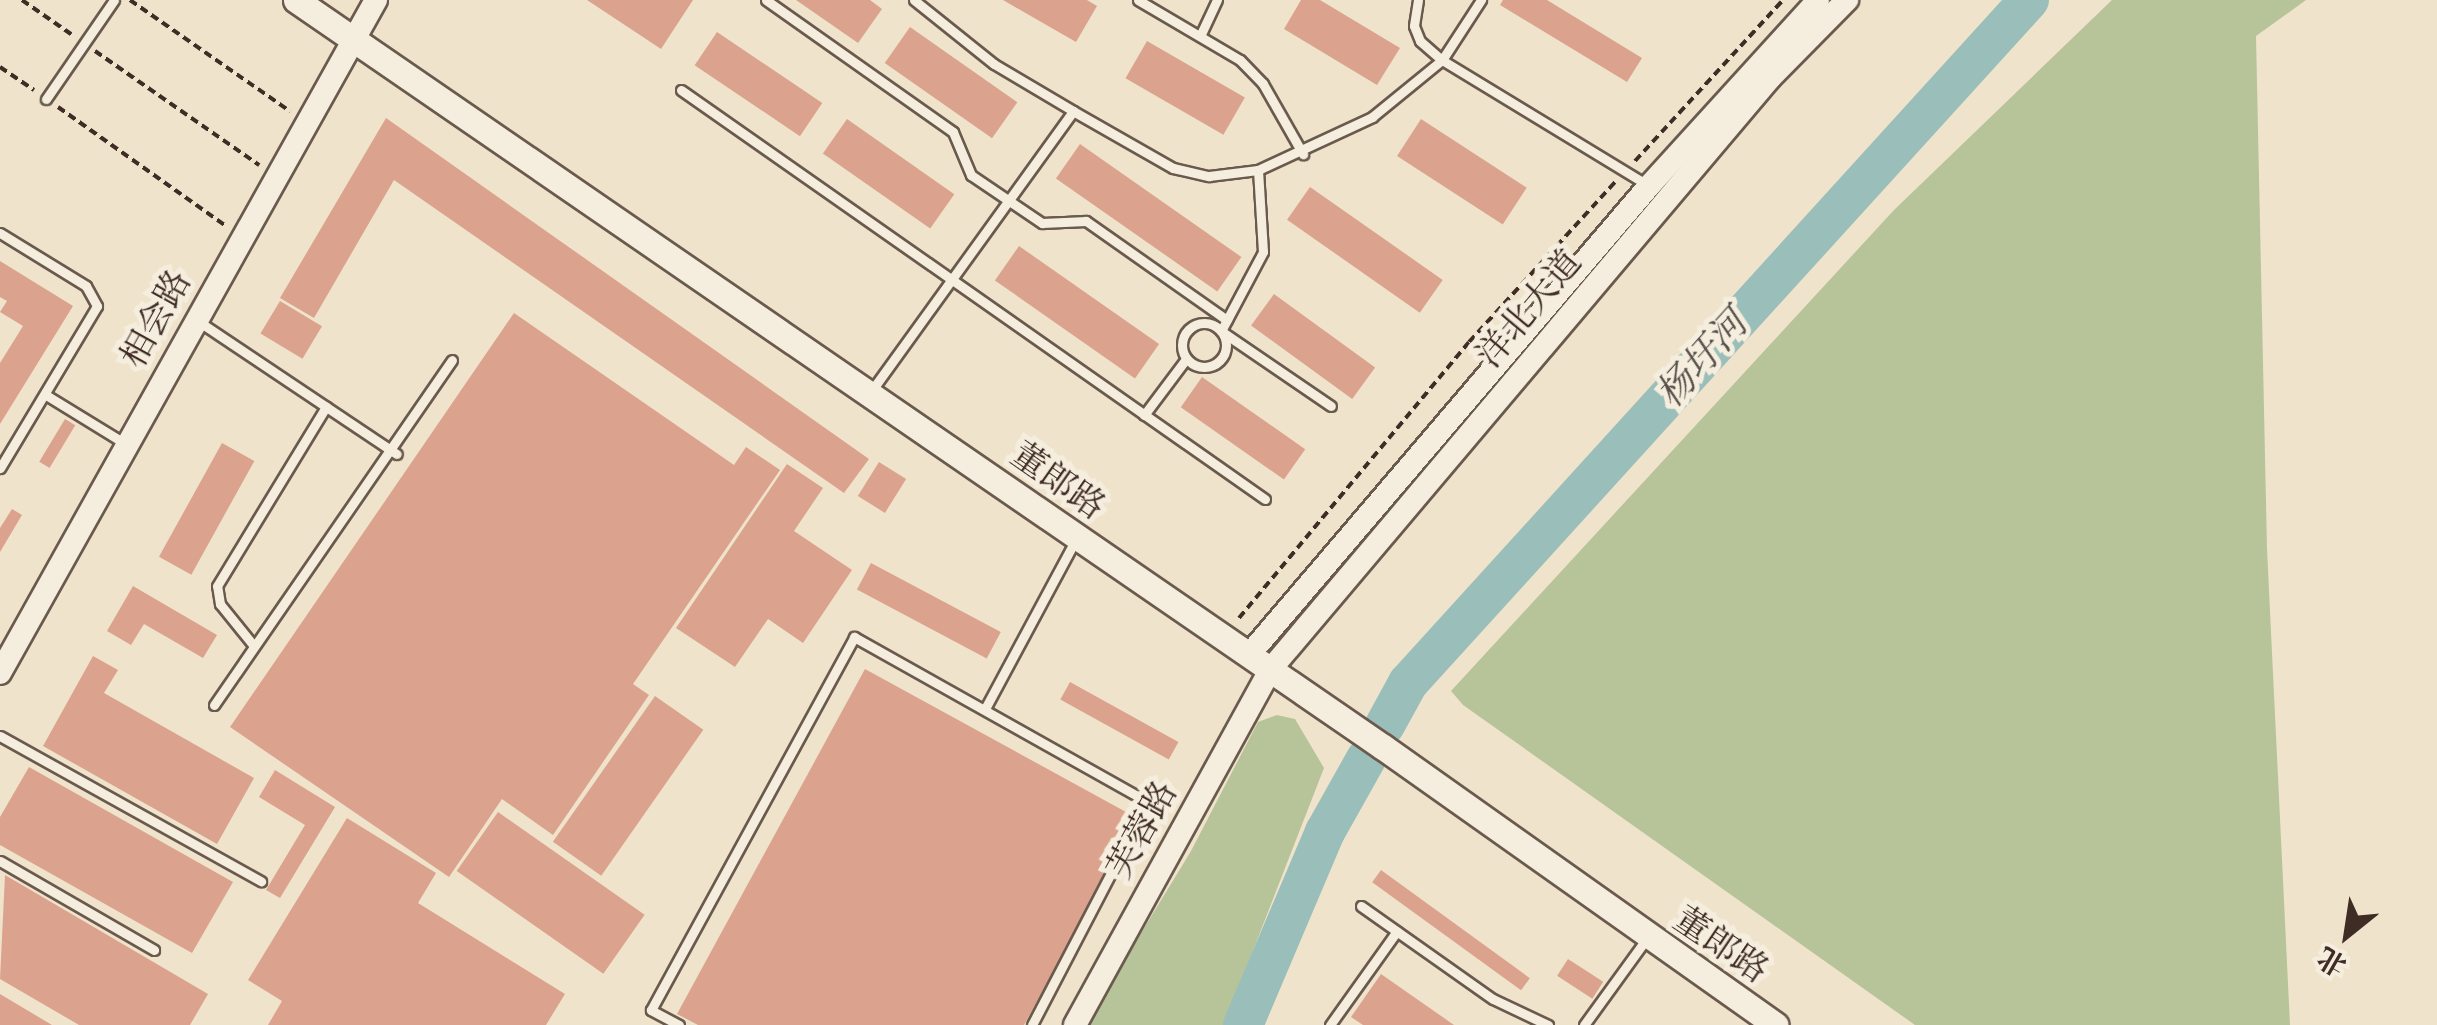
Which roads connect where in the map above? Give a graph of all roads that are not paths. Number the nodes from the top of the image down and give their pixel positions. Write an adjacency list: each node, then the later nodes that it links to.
1 (114, 0): 16 (lane)
2 (296, 0): 13 (main road, 董郎路)
3 (376, 0): 13 (street, 相会路)
4 (766, 0): 21 (lane)
5 (914, 0): 17 (lane)
6 (1138, 0): 12 (lane)
7 (1218, 0): 12 (lane)
8 (1418, 0): 14 (lane)
9 (1481, 0): 14 (lane)
10 (1818, 0): 20 (street, 洋北大道)
11 (1847, 0): 20 (street, 洋北大道)
12 (1201, 34): 18 (lane)
13 (352, 38): 24 (street, 相会路); 29 (main road, 董郎路)
14 (1442, 60): 18 (lane); 20 (lane)
15 (682, 90): 23 (lane)
16 (46, 99)
17 (1072, 111): 19 (lane); 21 (lane)
18 (1303, 154): 19 (lane)
19 (1258, 170): 25 (lane)
20 (1659, 192): 40 (street, 洋北大道)
21 (1006, 199): 23 (lane); 25 (lane)
22 (0, 233): 30 (lane)
23 (950, 278): 29 (lane); 33 (lane)
24 (196, 320): 32 (lane); 34 (street, 相会路)
25 (1227, 320): 26 (lane)
26 (1221, 331): 27 (lane); 27 (lane); 31 (lane)
27 (1186, 359): 33 (lane)
28 (452, 360): 35 (lane)
29 (870, 394): 38 (main road, 董郎路)
30 (46, 395): 34 (lane); 36 (lane)
31 (1331, 406)
32 (326, 407): 35 (lane); 39 (lane)
33 (1144, 414): 37 (lane)
34 (127, 444): 41 (street, 相会路)
35 (393, 452): 39 (lane)
36 (0, 468)
37 (1264, 499)
38 (1077, 536): 40 (main road, 董郎路); 43 (lane)
39 (254, 646): 42 (lane)
40 (1260, 662): 49 (main road, 董郎路); 53 (street, 芙蓉路)
41 (0, 673)
42 (214, 704)
43 (986, 706): 51 (lane); 52 (lane)
44 (0, 736): 46 (lane)
45 (0, 861): 50 (lane)
46 (261, 881)
47 (1361, 906): 48 (lane)
48 (1397, 931): 54 (lane); 55 (lane)
49 (1648, 938): 56 (lane); 57 (main road, 董郎路)
50 (154, 950)
51 (679, 1025)
52 (1032, 1025)
53 (1075, 1025)
54 (1330, 1025)
55 (1548, 1025)
56 (1584, 1025)
57 (1775, 1025)

